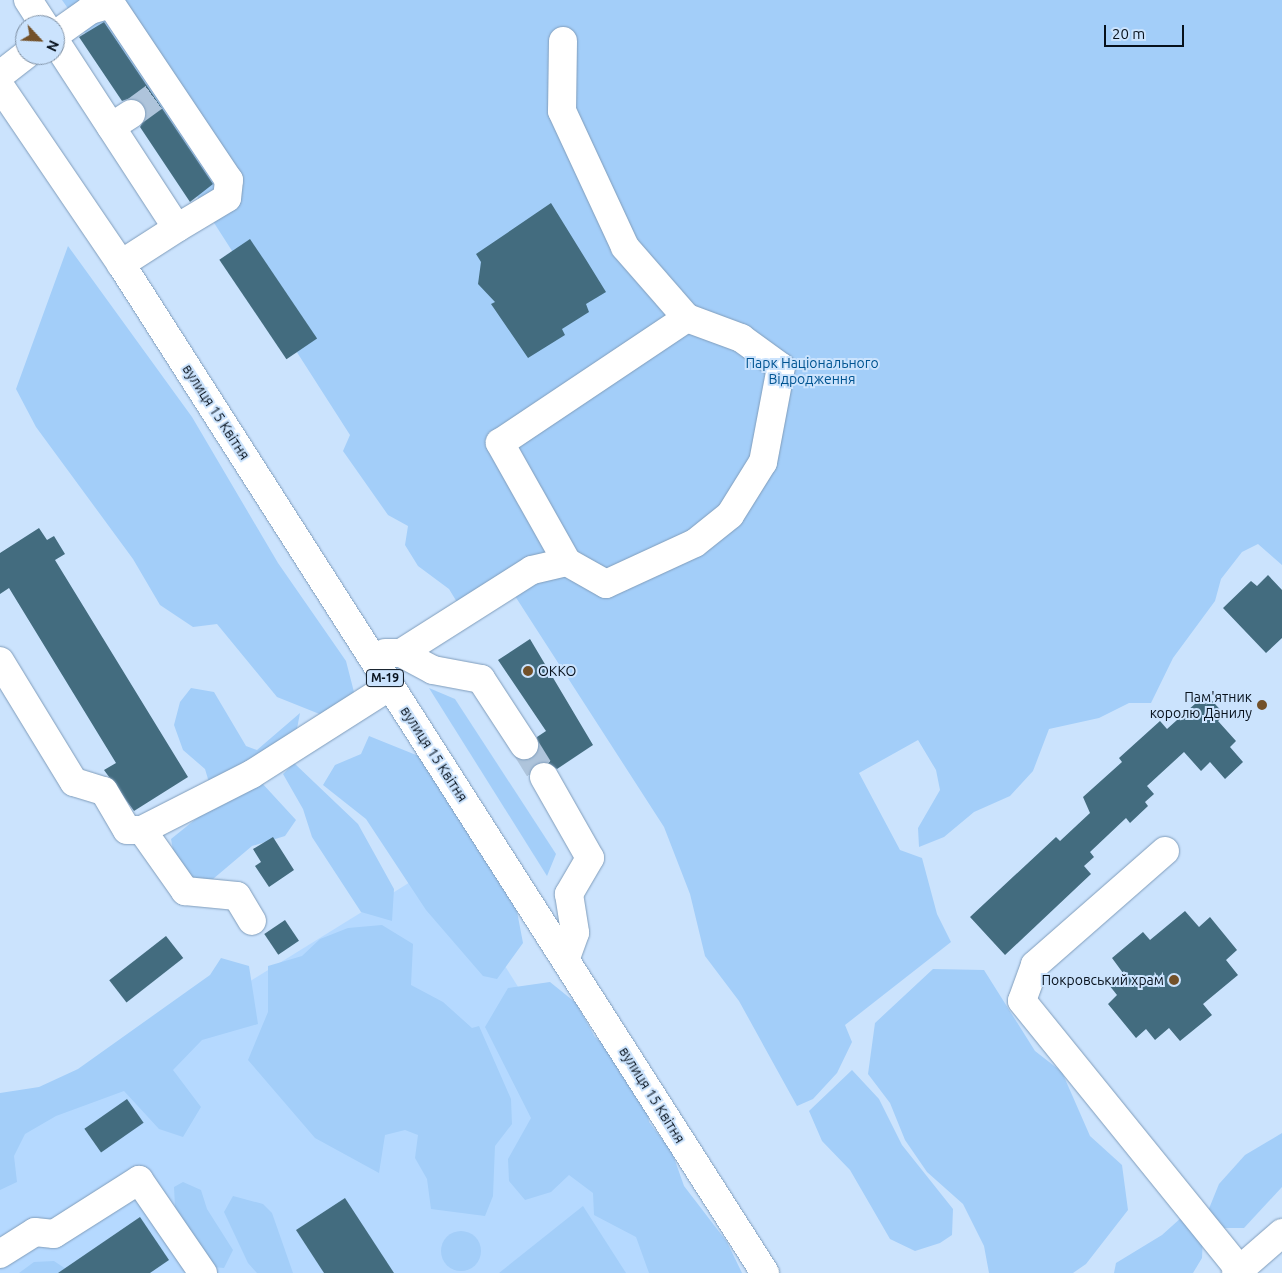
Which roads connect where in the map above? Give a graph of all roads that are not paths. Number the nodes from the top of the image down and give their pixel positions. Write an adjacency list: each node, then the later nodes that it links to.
1 (28, 0): 2 (main road)
2 (38, 15)
3 (65, 28): 9 (main road)
4 (562, 41): 11 (main road)
5 (65, 54): 9 (main road)
6 (15, 63): 7 (main road)
7 (0, 75)
8 (0, 86): 10 (main road, вулиця 15 Квітня / М-19)
9 (176, 228): 10 (main road)
10 (121, 264): 14 (main road, вулиця 15 Квітня / М-19)
11 (687, 318): 12 (main road); 12 (main road)
12 (567, 562): 13 (main road)
13 (401, 653): 14 (main road); 17 (main road)
14 (371, 654): 16 (main road, вулиця 15 Квітня / М-19)
15 (0, 661): 19 (main road)
16 (390, 686): 19 (main road); 22 (main road, вулиця 15 Квітня / М-19)
17 (524, 745)
18 (544, 777): 22 (main road)
19 (142, 830): 21 (main road)
20 (1165, 851): 25 (main road)
21 (252, 922)
22 (566, 958): 27 (main road, вулиця 15 Квітня / М-19)
23 (1282, 1233): 25 (main road)
24 (0, 1254): 26 (main road)
25 (1238, 1271)
26 (203, 1273)
27 (765, 1273)

